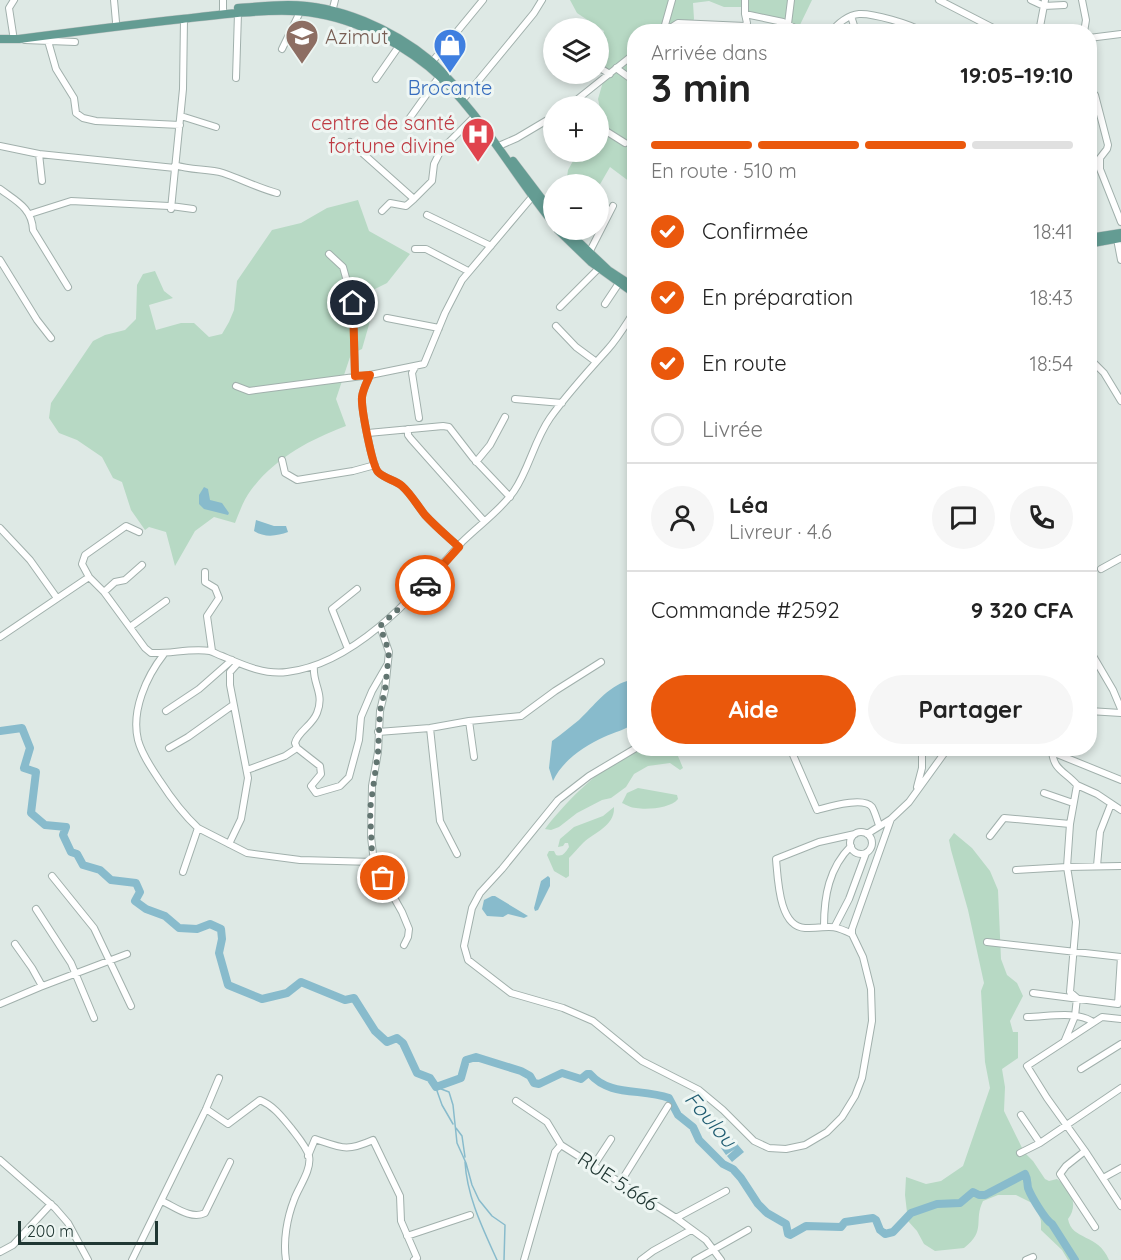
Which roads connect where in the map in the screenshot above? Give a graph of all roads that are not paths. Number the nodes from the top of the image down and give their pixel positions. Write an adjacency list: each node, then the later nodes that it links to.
1 (14, 0): 36 (street)
2 (114, 0): 22 (street)
3 (223, 0): 15 (street)
4 (335, 0): 17 (street)
5 (483, 0): 44 (street)
6 (542, 0): 52 (street)
7 (672, 0): 23 (street)
8 (745, 0): 19 (street)
9 (791, 0): 27 (street)
10 (939, 0): 31 (street)
11 (1031, 0): 13 (street)
12 (1082, 0): 33 (street)
13 (1045, 3): 14 (street); 32 (street)
14 (1064, 5)
15 (223, 10): 17 (main road); 22 (main road)
16 (300, 12): 18 (main road); 41 (main road); 42 (street)
17 (332, 12): 44 (main road)
18 (238, 13): 21 (main road); 49 (street)
19 (745, 14): 26 (street); 27 (street)
20 (851, 16): 28 (street); 29 (street); 30 (street)
21 (184, 19): 36 (main road); 54 (street)
22 (116, 22): 36 (main road)
23 (665, 24)
24 (676, 24): 25 (street)
25 (700, 24)
26 (746, 24)
27 (788, 24)
28 (842, 24)
29 (854, 24)
30 (907, 24)
31 (985, 24)
32 (1041, 24)
33 (1085, 24)
34 (0, 34): 36 (main road)
35 (1121, 34): 37 (street)
36 (16, 36): 38 (main road); 39 (street)
37 (1097, 37)
38 (0, 39)
39 (48, 41): 40 (street); 58 (street)
40 (75, 42)
41 (399, 46): 48 (main road); 50 (street)
42 (282, 49)
43 (627, 59): 45 (street)
44 (432, 62): 52 (main road)
45 (616, 68): 46 (street); 47 (street)
46 (610, 74): 51 (street)
47 (627, 76)
48 (439, 77): 55 (main road); 56 (street)
49 (236, 78)
50 (376, 79)
51 (582, 96)
52 (465, 97): 63 (main road)
53 (1097, 103): 80 (street)
54 (181, 116): 58 (street); 59 (street)
55 (474, 117): 70 (main road); 71 (street)
56 (409, 119)
57 (543, 122): 63 (street)
58 (180, 125): 66 (street)
59 (216, 127)
60 (609, 133): 62 (street)
61 (350, 142): 71 (street)
62 (625, 143)
63 (501, 145): 72 (main road)
64 (0, 146): 65 (street)
65 (39, 154): 66 (street); 67 (street)
66 (175, 167): 69 (street); 74 (street)
67 (42, 181)
68 (0, 189): 78 (street)
69 (277, 193)
70 (532, 197): 76 (main road); 86 (street)
71 (414, 199): 77 (street)
72 (543, 200)
73 (613, 206): 88 (street)
74 (170, 207): 75 (street); 78 (street)
75 (193, 209)
76 (543, 210)
77 (382, 211)
78 (30, 214): 96 (street)
79 (427, 215): 86 (street)
80 (1121, 222)
81 (1120, 237): 82 (main road); 85 (main road); 91 (street)
82 (1097, 238)
83 (570, 240): 92 (main road)
84 (576, 240): 88 (main road)
85 (1097, 242)
86 (491, 246): 93 (street)
87 (415, 249): 93 (street)
88 (589, 253): 92 (main road)
89 (329, 254): 109 (street)
90 (0, 260): 104 (street)
91 (1121, 260)
92 (600, 266): 94 (main road); 95 (main road); 99 (street)
93 (468, 271): 103 (street)
94 (619, 283): 97 (main road); 98 (street)
95 (627, 283)
96 (68, 287)
97 (627, 288)
98 (605, 304)
99 (560, 307)
100 (387, 318): 103 (street)
101 (627, 322): 105 (street)
102 (556, 326): 105 (street)
103 (439, 328): 106 (street)
104 (51, 338)
105 (595, 361): 113 (street)
106 (415, 367): 108 (street); 115 (street)
107 (1097, 368): 112 (street)
108 (370, 375): 109 (street); 117 (street)
109 (355, 376): 110 (street)
110 (236, 386)
111 (515, 399): 113 (street)
112 (1121, 401)
113 (562, 404): 121 (street)
114 (505, 417): 119 (street)
115 (419, 418)
116 (408, 429): 117 (street); 119 (street); 122 (street)
117 (368, 433): 120 (street)
118 (282, 460): 120 (street)
119 (476, 462): 121 (street)
120 (375, 465): 125 (street)
121 (510, 496): 122 (street)
122 (484, 521): 125 (street)
123 (0, 528): 133 (street)
124 (139, 532): 130 (street)
125 (459, 547): 135 (street)
126 (1121, 558): 128 (street)
127 (142, 566): 132 (street)
128 (1101, 569)
129 (205, 572): 139 (street)
130 (89, 577): 132 (street); 133 (street)
131 (357, 589): 138 (street)
132 (104, 592): 136 (street)
133 (57, 598): 137 (street)
134 (166, 602): 136 (street)
135 (380, 626): 138 (street); 142 (street)
136 (130, 627): 140 (street)
137 (0, 637)
138 (348, 649): 145 (street)
139 (212, 651): 140 (street); 141 (street)
140 (164, 654): 173 (street)
141 (235, 662): 145 (street); 146 (street); 147 (street)
142 (388, 662): 152 (street); 154 (street)
143 (601, 662): 150 (street)
144 (1097, 663): 149 (street)
145 (314, 666): 154 (street)
146 (233, 705): 153 (street); 162 (street)
147 (165, 711)
148 (1097, 711): 149 (street)
149 (1121, 711)
150 (469, 721): 151 (street); 161 (street)
151 (430, 728): 152 (street); 179 (street)
152 (378, 732): 181 (street)
153 (169, 748)
154 (297, 748): 162 (street)
155 (627, 753): 191 (street)
156 (793, 756): 172 (street)
157 (922, 756): 165 (street)
158 (942, 756): 165 (street)
159 (1052, 756): 164 (street)
160 (1066, 756): 163 (street)
161 (474, 757)
162 (247, 770): 177 (street)
163 (1121, 780)
164 (1077, 784): 167 (street); 168 (street)
165 (915, 793): 170 (street)
166 (1044, 793): 167 (street)
167 (1073, 803): 171 (street)
168 (1111, 804): 169 (street); 182 (street)
169 (1121, 810)
170 (891, 819): 172 (street); 191 (street)
171 (1070, 824): 176 (street); 184 (street)
172 (879, 825): 175 (street)
173 (198, 828): 177 (street); 186 (street)
174 (855, 834): 175 (street); 178 (street); 189 (street)
175 (867, 834): 180 (street)
176 (990, 836)
177 (229, 844): 181 (street)
178 (851, 846): 180 (street); 189 (street)
179 (457, 854)
180 (866, 854): 190 (street)
181 (374, 862): 194 (street)
182 (1097, 866): 183 (street); 184 (street)
183 (1121, 866)
184 (1068, 867): 185 (street); 195 (street)
185 (1016, 870)
186 (183, 872)
187 (52, 876): 198 (street)
188 (36, 909): 199 (street)
189 (824, 926): 190 (street)
190 (835, 926): 191 (street)
191 (852, 934)
192 (987, 942): 195 (street)
193 (15, 944): 200 (street)
194 (404, 945)
195 (1073, 951): 197 (street); 202 (street)
196 (128, 954): 198 (street)
197 (1121, 957): 202 (street)
198 (110, 960): 199 (street); 204 (street)
199 (76, 973): 200 (street); 207 (street)
200 (42, 986): 203 (street)
201 (1034, 993): 202 (street)
202 (1077, 998): 205 (street)
203 (0, 1004)
204 (131, 1006)
205 (1075, 1016): 206 (street); 209 (street); 210 (street)
206 (1027, 1017)
207 (94, 1018)
208 (1121, 1019): 209 (street)
209 (1094, 1022): 210 (street)
210 (1065, 1041): 219 (street)
211 (1121, 1044): 212 (street)
212 (1081, 1069)
213 (219, 1078): 217 (street)
214 (1121, 1088): 219 (street)
215 (516, 1101): 222 (street, RUE 5.666)
216 (668, 1107): 231 (street)
217 (206, 1110): 225 (street); 233 (street)
218 (1022, 1115): 221 (street)
219 (1067, 1125): 221 (street); 223 (street)
220 (610, 1139): 228 (street)
221 (1040, 1143): 224 (street)
222 (561, 1145): 228 (street, RUE 5.666); 249 (street)
223 (1085, 1152): 230 (street); 238 (street)
224 (1020, 1153)
225 (308, 1155): 241 (street); 247 (street)
226 (0, 1160): 234 (street)
227 (230, 1162): 233 (street)
228 (594, 1165): 231 (street, RUE 5.666)
229 (1121, 1168): 230 (street)
230 (1102, 1178): 235 (street)
231 (620, 1183): 237 (street, RUE 5.666)
232 (726, 1191): 237 (street)
233 (162, 1201): 246 (street)
234 (51, 1204): 243 (street); 245 (street)
235 (1121, 1206)
236 (470, 1215): 241 (street)
237 (676, 1218): 239 (street, RUE 5.666)
238 (1095, 1227)
239 (691, 1230): 242 (street, RUE 5.666); 250 (street)
240 (748, 1230): 242 (street)
241 (407, 1236): 248 (street)
242 (714, 1249): 251 (street); 252 (street, RUE 5.666)
243 (0, 1252)
244 (1033, 1257): 253 (street)
245 (88, 1260)
246 (132, 1260)
247 (286, 1260)
248 (414, 1260)
249 (524, 1260)
250 (641, 1260)
251 (695, 1260)
252 (721, 1260)
253 (1026, 1260)

